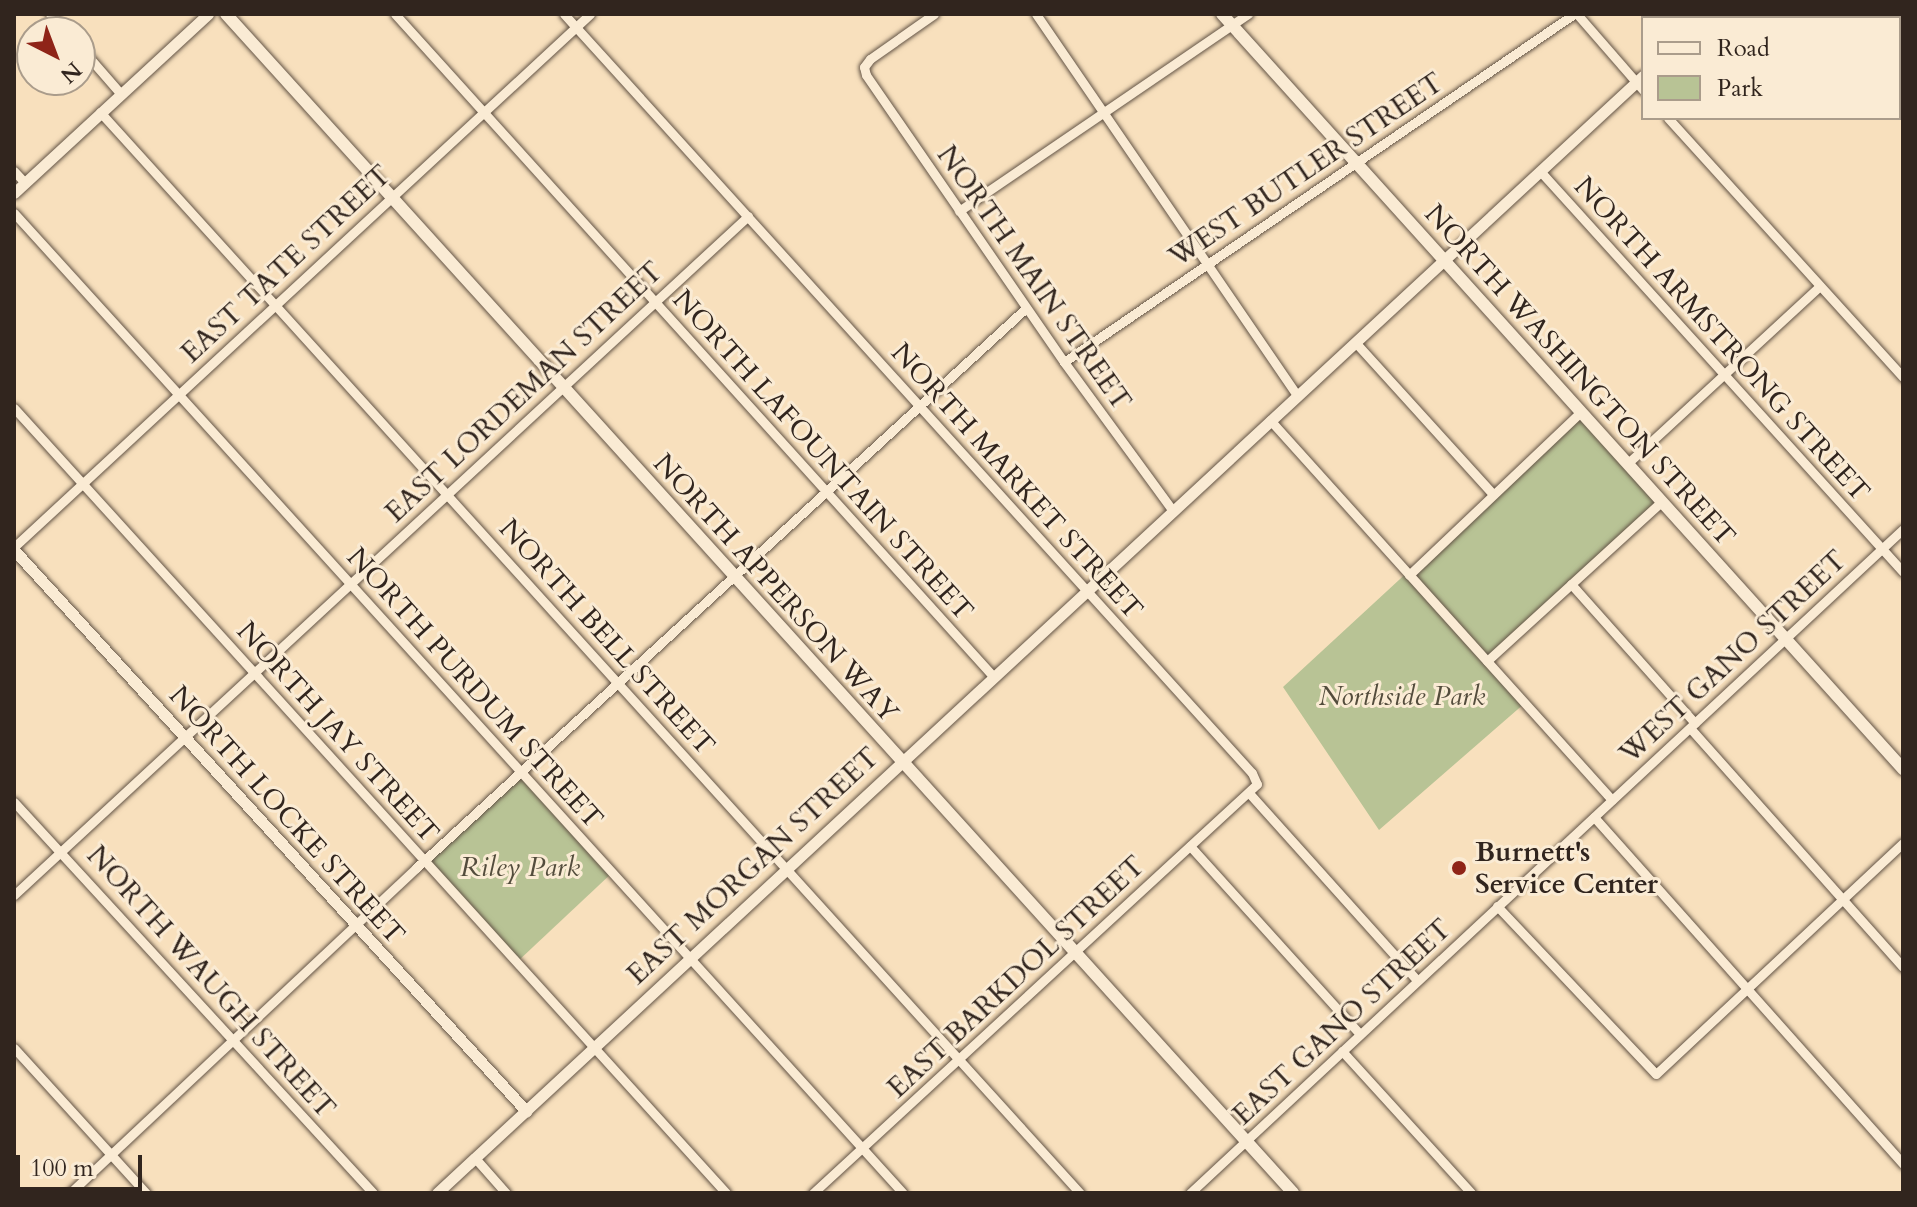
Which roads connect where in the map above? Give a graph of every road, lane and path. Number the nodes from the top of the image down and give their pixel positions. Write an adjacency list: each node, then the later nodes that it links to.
1 (208, 14): 15 (street)
2 (226, 14): 25 (main road, NORTH APPERSON WAY)
3 (395, 14): 17 (street, NORTH LAFOUNTAIN STREET)
4 (564, 14): 12 (street, NORTH MARKET STREET)
5 (590, 14): 12 (street, EAST TATE STREET)
6 (934, 14): 26 (street, NORTH MAIN STREET)
7 (1036, 14): 18 (street)
8 (1222, 14): 11 (main road, NORTH WASHINGTON STREET)
9 (1248, 14): 11 (street)
10 (1575, 14): 14 (street); 20 (street, WEST BUTLER STREET)
11 (1232, 25): 18 (street); 20 (main road, NORTH WASHINGTON STREET)
12 (576, 27): 17 (street, EAST TATE STREET); 28 (street, NORTH MARKET STREET)
13 (96, 65): 15 (street)
14 (1641, 83): 22 (street, EAST MORGAN STREET)
15 (120, 93): 16 (street)
16 (100, 112): 23 (street); 33 (street, NORTH BELL STREET)
17 (484, 112): 25 (street, EAST TATE STREET); 32 (street, NORTH LAFOUNTAIN STREET)
18 (1104, 113): 26 (street); 30 (street)
19 (1670, 120): 31 (street)
20 (1356, 162): 29 (main road, NORTH WASHINGTON STREET); 30 (street, WEST BUTLER STREET)
21 (14, 171): 23 (street)
22 (1540, 171): 29 (street, EAST MORGAN STREET); 37 (street, NORTH ARMSTRONG STREET)
23 (25, 183): 24 (street)
24 (14, 193)
25 (390, 197): 33 (street, EAST TATE STREET); 39 (main road, NORTH APPERSON WAY)
26 (959, 211): 34 (street, NORTH MAIN STREET)
27 (14, 213): 40 (street, NORTH PURDUM STREET)
28 (748, 216): 32 (street, EAST LORDEMAN STREET); 42 (street, NORTH MARKET STREET)
29 (1444, 260): 35 (street, EAST MORGAN STREET); 44 (main road, NORTH WASHINGTON STREET)
30 (1208, 264): 36 (street, WEST BUTLER STREET); 41 (street)
31 (1820, 286): 37 (street); 38 (street)
32 (655, 300): 39 (street, EAST LORDEMAN STREET); 48 (street, NORTH LAFOUNTAIN STREET)
33 (275, 305): 40 (street, EAST TATE STREET); 49 (street, NORTH BELL STREET)
34 (1026, 308): 36 (street, NORTH MAIN STREET); 42 (street)
35 (1355, 342): 41 (street, EAST MORGAN STREET); 50 (street)
36 (1064, 362): 52 (street, NORTH MAIN STREET)
37 (1724, 374): 46 (street); 55 (street, NORTH ARMSTRONG STREET)
38 (1903, 377)
39 (562, 386): 49 (street, EAST LORDEMAN STREET); 58 (main road, NORTH APPERSON WAY)
40 (179, 394): 47 (street, EAST TATE STREET); 59 (street, NORTH PURDUM STREET)
41 (1297, 395): 45 (street, EAST MORGAN STREET)
42 (918, 405): 48 (street); 61 (street, NORTH MARKET STREET)
43 (14, 408): 47 (street, NORTH JAY STREET)
44 (1581, 412): 46 (main road, NORTH WASHINGTON STREET); 50 (street)
45 (1270, 420): 52 (street, EAST MORGAN STREET); 57 (street)
46 (1628, 463): 51 (main road, NORTH WASHINGTON STREET)
47 (83, 483): 54 (street, EAST TATE STREET); 64 (street, NORTH JAY STREET)
48 (826, 489): 58 (street); 65 (street, NORTH LAFOUNTAIN STREET)
49 (447, 493): 59 (street, EAST LORDEMAN STREET); 66 (street, NORTH BELL STREET)
50 (1493, 494): 57 (street)
51 (1662, 501): 60 (street); 62 (main road, NORTH WASHINGTON STREET)
52 (1173, 511): 61 (street, EAST MORGAN STREET)
53 (1903, 529): 55 (street, WEST GANO STREET)
54 (14, 549): 68 (street, NORTH LOCKE STREET)
55 (1882, 549): 56 (street, NORTH ARMSTRONG STREET); 62 (street, WEST GANO STREET)
56 (1903, 572)
57 (1409, 575): 63 (street)
58 (734, 576): 66 (street); 69 (main road, NORTH APPERSON WAY)
59 (350, 583): 64 (street, EAST LORDEMAN STREET); 71 (street, NORTH PURDUM STREET)
60 (1571, 584): 63 (street); 67 (street)
61 (1087, 590): 65 (street, EAST MORGAN STREET); 72 (street, NORTH MARKET STREET)
62 (1786, 639): 67 (street, WEST GANO STREET); 70 (main road, NORTH WASHINGTON STREET)
63 (1487, 661): 73 (street)
64 (254, 672): 68 (street, EAST LORDEMAN STREET); 79 (street, NORTH JAY STREET)
65 (993, 676): 69 (street, EAST MORGAN STREET)
66 (619, 683): 71 (street); 80 (street, NORTH BELL STREET)
67 (1692, 726): 73 (street, WEST GANO STREET); 82 (street)
68 (185, 737): 78 (street, EAST LORDEMAN STREET); 84 (street, NORTH LOCKE STREET)
69 (901, 762): 80 (street, EAST MORGAN STREET); 85 (main road, NORTH APPERSON WAY)
70 (1903, 769)
71 (523, 772): 79 (street); 86 (street, NORTH PURDUM STREET)
72 (1249, 793): 77 (street, EAST BARKDOL STREET); 88 (street, NORTH MARKET STREET)
73 (1612, 800): 75 (street, WEST GANO STREET)
74 (14, 802): 78 (street, NORTH WAUGH STREET)
75 (1594, 817): 83 (street, EAST GANO STREET); 89 (street)
76 (1903, 843): 82 (street)
77 (1190, 846): 85 (street, EAST BARKDOL STREET); 90 (street)
78 (61, 851): 81 (street, EAST LORDEMAN STREET); 91 (street, NORTH WAUGH STREET)
79 (426, 862): 84 (street); 92 (street, NORTH JAY STREET)
80 (786, 868): 86 (street, EAST MORGAN STREET); 95 (street, NORTH BELL STREET)
81 (14, 895)
82 (1843, 900): 87 (street); 89 (street)
83 (1497, 906): 88 (street, EAST GANO STREET); 89 (street)
84 (355, 925): 91 (street); 96 (street, NORTH LOCKE STREET)
85 (1075, 952): 95 (street, EAST BARKDOL STREET); 97 (main road, NORTH APPERSON WAY)
86 (691, 957): 92 (street, EAST MORGAN STREET); 98 (street, NORTH PURDUM STREET)
87 (1903, 967)
88 (1417, 980): 90 (street, EAST GANO STREET)
89 (1747, 989): 101 (street)
90 (1360, 1034): 94 (street, EAST GANO STREET)
91 (233, 1040): 99 (street); 104 (street, NORTH WAUGH STREET)
92 (594, 1047): 96 (street, EAST MORGAN STREET); 107 (street, NORTH JAY STREET)
93 (14, 1048): 99 (street)
94 (1342, 1051): 97 (street, EAST GANO STREET); 113 (street)
95 (959, 1059): 98 (street, EAST BARKDOL STREET); 110 (street, NORTH BELL STREET)
96 (526, 1111): 100 (street, EAST MORGAN STREET)
97 (1245, 1141): 111 (street, EAST GANO STREET); 112 (main road, NORTH APPERSON WAY)
98 (862, 1148): 108 (street, EAST BARKDOL STREET); 109 (street, NORTH PURDUM STREET)
99 (111, 1153): 102 (street); 103 (street)
100 (475, 1158): 105 (street, EAST MORGAN STREET); 106 (street)
101 (1903, 1164)
102 (70, 1193)
103 (146, 1193)
104 (373, 1193)
105 (437, 1193)
106 (506, 1193)
107 (726, 1193)
108 (813, 1193)
109 (903, 1193)
110 (1080, 1193)
111 (1190, 1193)
112 (1293, 1193)
113 (1471, 1193)

